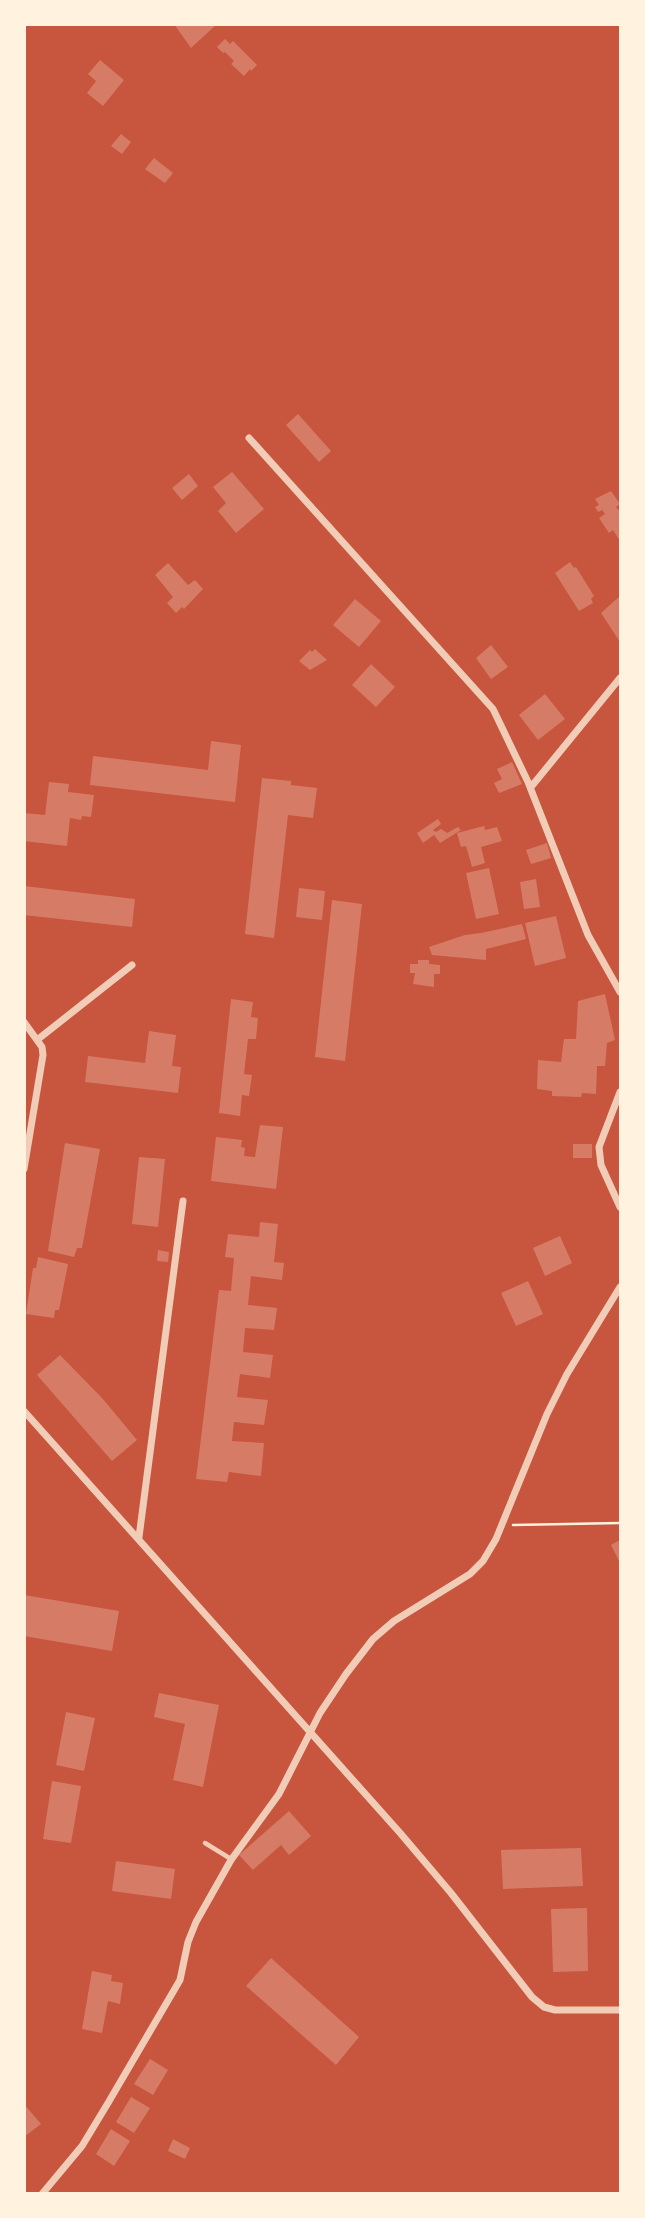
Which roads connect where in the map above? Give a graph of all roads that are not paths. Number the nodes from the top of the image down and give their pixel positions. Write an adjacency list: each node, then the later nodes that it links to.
1 (249, 438): 3 (street)
2 (621, 678): 3 (street)
3 (531, 787): 5 (street)
4 (132, 965): 7 (street)
5 (621, 992)
6 (24, 1021): 7 (street)
7 (37, 1040): 9 (street)
8 (621, 1092): 11 (street)
9 (24, 1169)
10 (183, 1201): 14 (street)
11 (621, 1207)
12 (619, 1292): 15 (street)
13 (24, 1411): 14 (street)
14 (139, 1537): 15 (street)
15 (309, 1733): 17 (street); 18 (street)
16 (205, 1843): 17 (lane)
17 (232, 1860): 19 (street)
18 (621, 2010)
19 (42, 2193)

